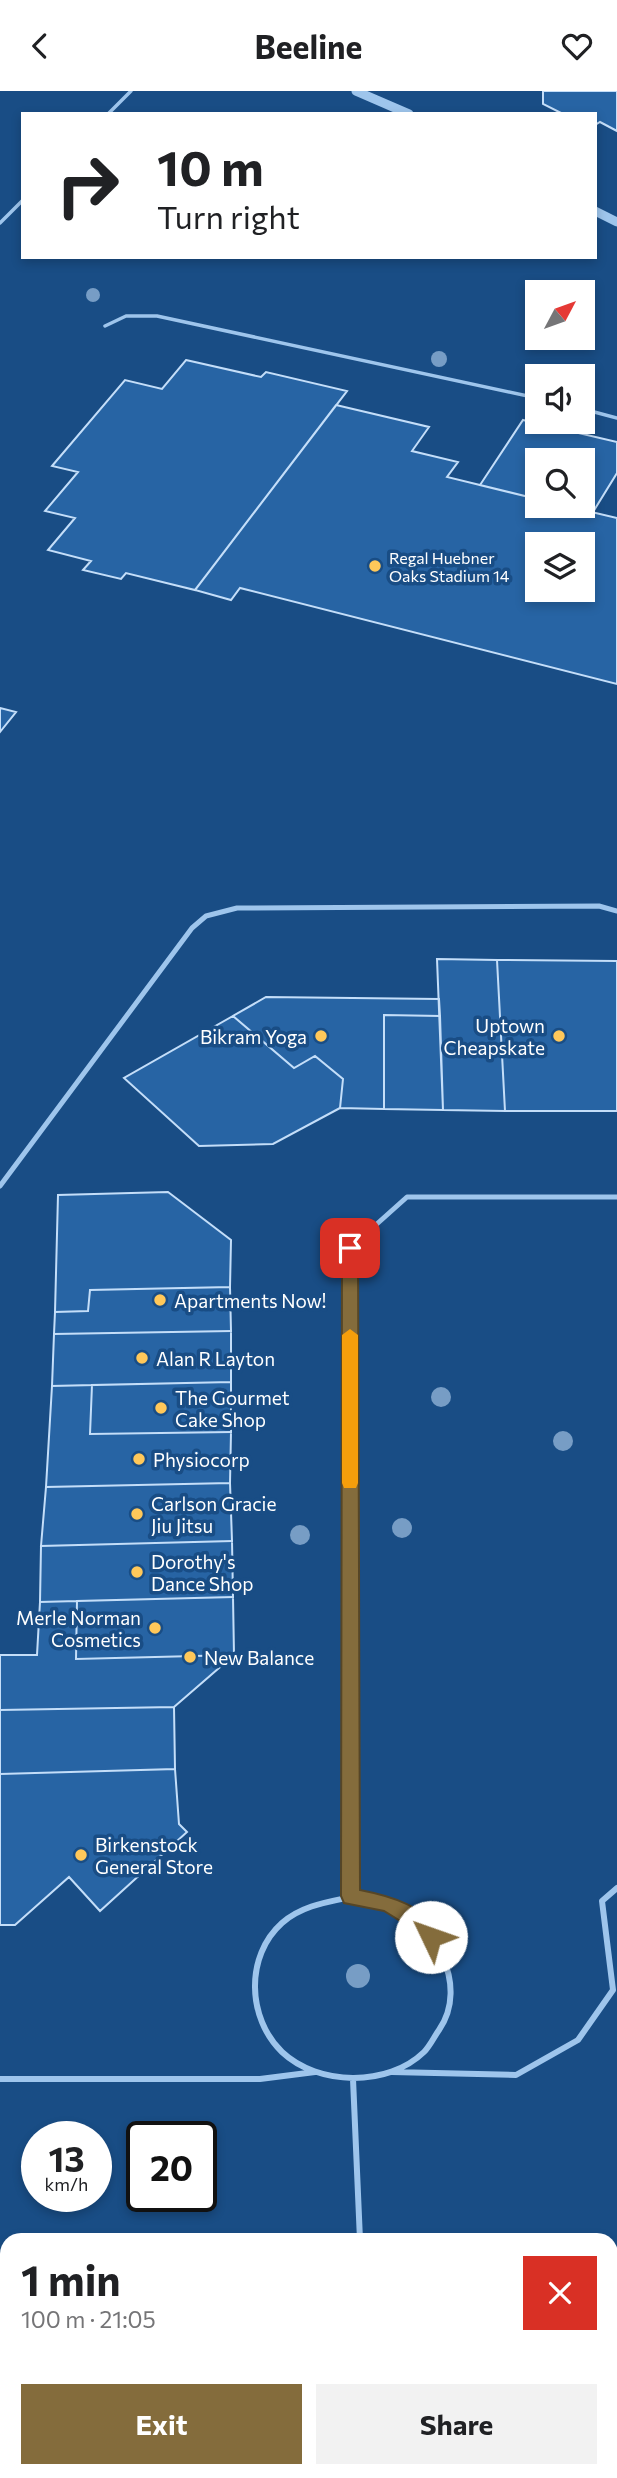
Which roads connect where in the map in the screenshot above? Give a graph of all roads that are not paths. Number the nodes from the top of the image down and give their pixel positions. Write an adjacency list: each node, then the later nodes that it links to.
1 (131, 91): 3 (lane)
2 (356, 91): 4 (street)
3 (110, 112)
4 (404, 112)
5 (21, 202): 8 (lane)
6 (597, 212): 7 (street)
7 (617, 222)
8 (0, 223)
9 (105, 326): 10 (lane)
10 (525, 395)
11 (595, 412): 12 (lane)
12 (617, 418)
13 (617, 911): 14 (lane)
14 (0, 1186)
15 (617, 1197): 17 (lane)
16 (617, 1888): 19 (lane)
17 (351, 1896): 18 (lane); 19 (lane)
18 (315, 2072): 20 (lane); 21 (lane)
19 (391, 2073): 21 (lane)
20 (0, 2079)
21 (353, 2079): 22 (lane)
22 (360, 2233)

